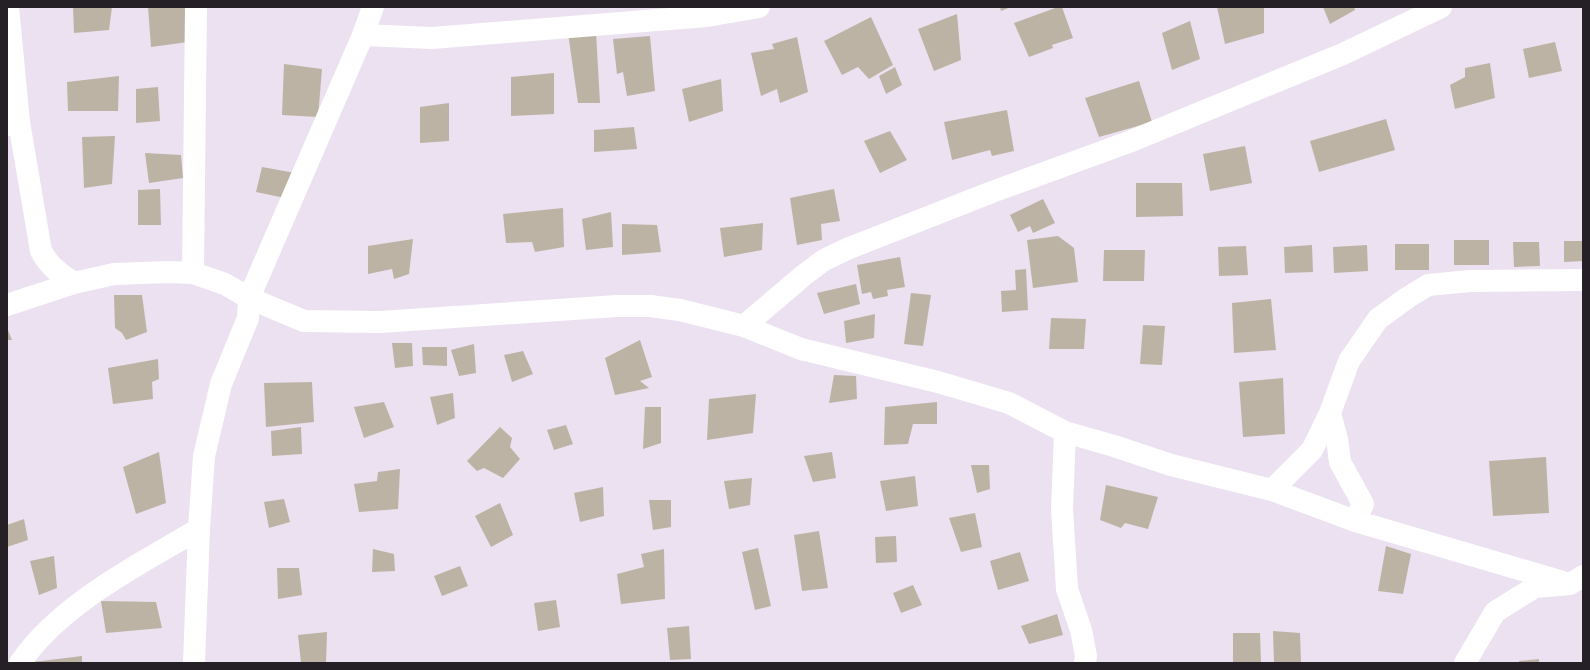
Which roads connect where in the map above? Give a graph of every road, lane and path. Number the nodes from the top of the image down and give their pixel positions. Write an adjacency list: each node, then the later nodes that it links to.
1 (8, 7): 7 (street)
2 (196, 7): 8 (street)
3 (373, 7): 6 (street)
4 (759, 7): 6 (street)
5 (1441, 7): 13 (street)
6 (363, 35): 11 (street)
7 (13, 124): 10 (street)
8 (192, 273): 10 (street); 11 (street)
9 (1583, 280): 14 (street)
10 (74, 283): 12 (street)
11 (249, 298): 13 (street); 18 (street)
12 (7, 305)
13 (744, 326): 15 (street)
14 (1330, 413): 16 (street); 17 (street)
15 (1065, 432): 16 (street); 22 (street)
16 (1272, 490): 17 (street)
17 (1355, 522): 19 (street)
18 (199, 530): 20 (street); 21 (street)
19 (1576, 580): 23 (street)
20 (20, 663)
21 (194, 663)
22 (1085, 663)
23 (1465, 663)

